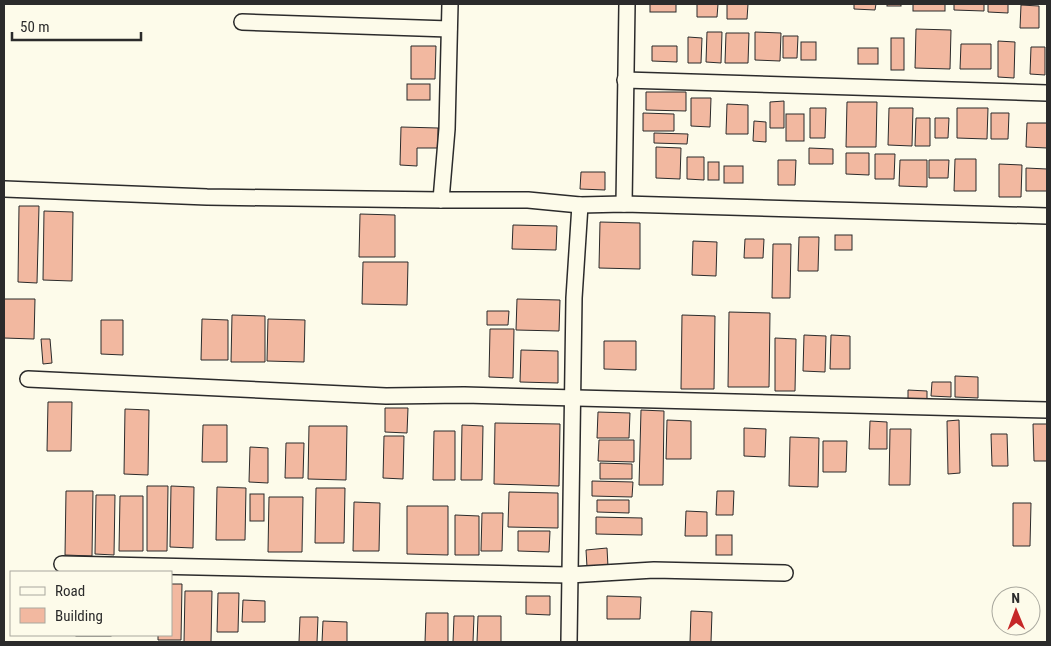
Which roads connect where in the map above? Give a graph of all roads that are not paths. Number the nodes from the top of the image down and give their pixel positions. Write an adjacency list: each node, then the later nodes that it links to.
1 (450, 4): 4 (street)
2 (628, 4): 5 (street)
3 (242, 22): 4 (street)
4 (449, 29): 8 (street)
5 (625, 80): 6 (street); 9 (street)
6 (1047, 93)
7 (5, 189): 8 (street)
8 (441, 200): 10 (street)
9 (624, 204): 10 (street); 11 (street)
10 (580, 205): 13 (street)
11 (1047, 216)
12 (28, 379): 13 (street)
13 (573, 398): 14 (street); 17 (street)
14 (1047, 410)
15 (62, 564): 17 (street)
16 (785, 573): 17 (street)
17 (569, 575): 18 (street)
18 (569, 642)

